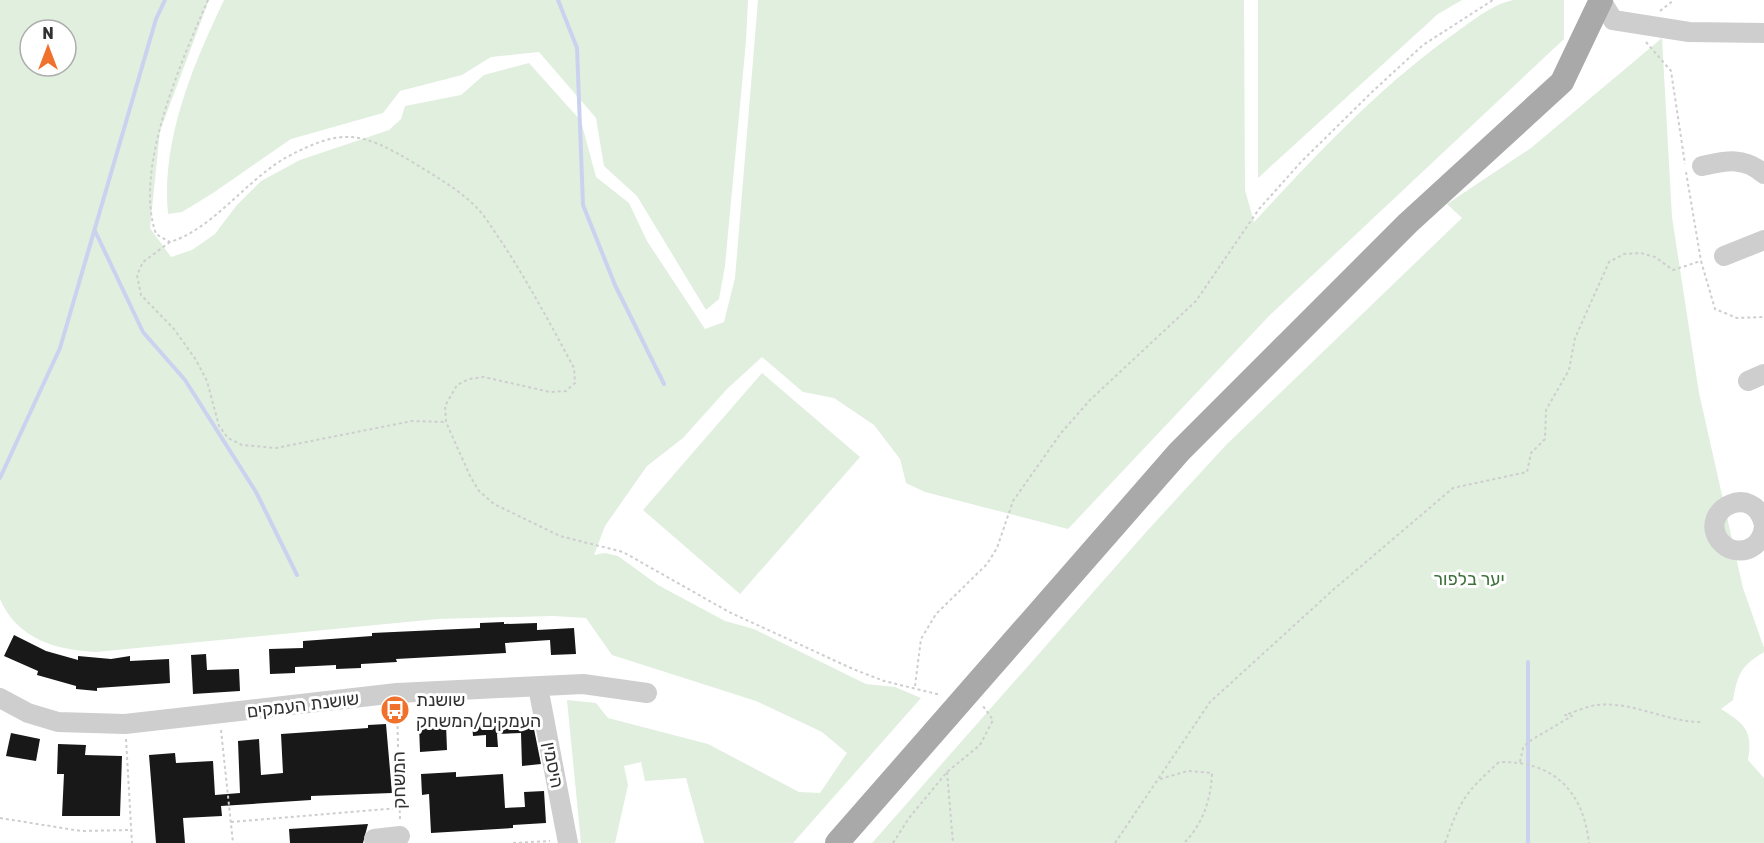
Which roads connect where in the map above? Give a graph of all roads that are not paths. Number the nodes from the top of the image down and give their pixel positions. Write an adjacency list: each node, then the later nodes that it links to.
1 (1601, 0): 2 (street); 13 (main road)
2 (1764, 33)
3 (1702, 166): 4 (street)
4 (1764, 174)
5 (1764, 240): 6 (street)
6 (1724, 256)
7 (538, 687): 8 (street, שושנת העמקים); 9 (street, שושנת העמקים); 11 (street, היסמין)
8 (647, 693)
9 (0, 698)
10 (400, 836): 12 (street, המשחק)
11 (568, 841)
12 (375, 843)
13 (837, 843)

